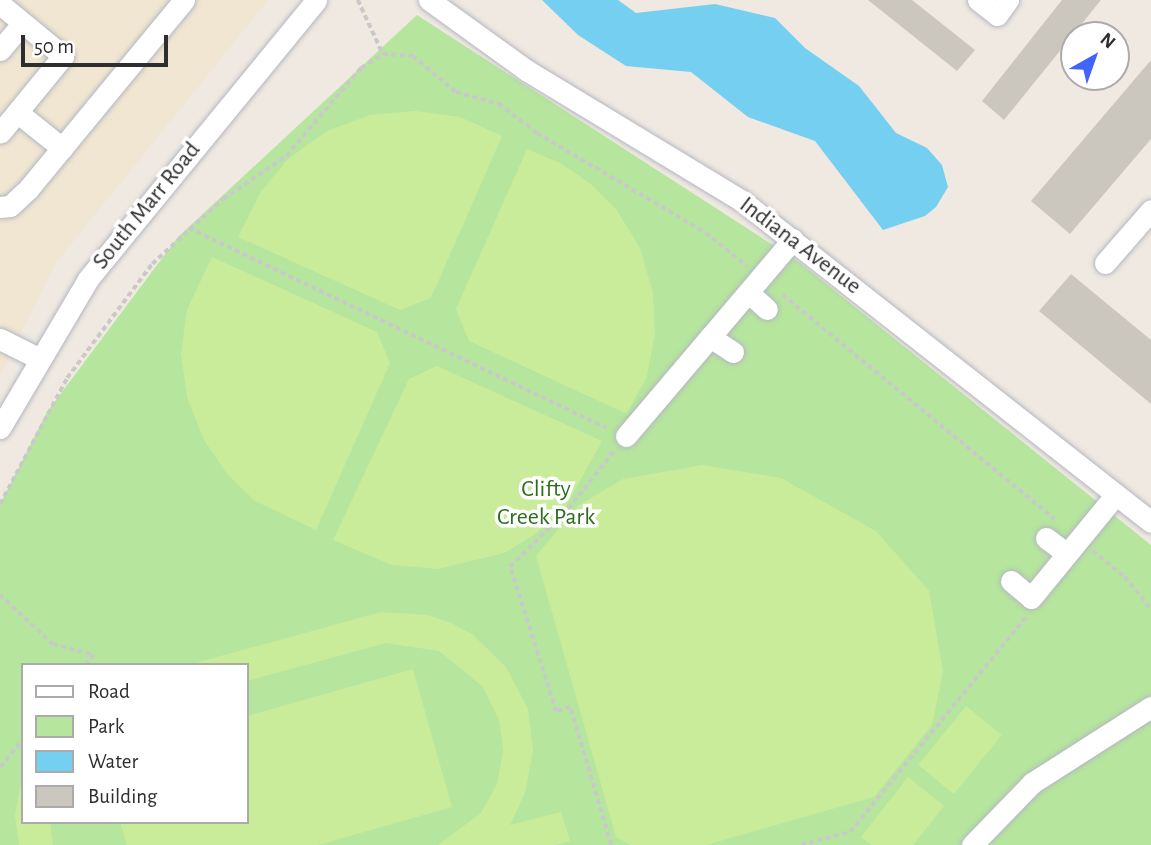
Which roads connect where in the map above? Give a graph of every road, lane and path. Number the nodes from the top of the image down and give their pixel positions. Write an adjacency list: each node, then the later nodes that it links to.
1 (184, 0): 12 (street)
2 (316, 0): 23 (street, South Marr Road)
3 (358, 0): 15 (path)
4 (429, 0): 16 (street, Indiana Avenue)
5 (978, 0): 6 (street)
6 (1008, 0)
7 (0, 4): 8 (street)
8 (23, 23): 9 (street); 10 (street)
9 (0, 50)
10 (17, 112): 11 (street); 12 (street)
11 (0, 133)
12 (62, 148): 13 (street)
13 (0, 207)
14 (1151, 210): 17 (street)
15 (189, 228): 25 (path); 27 (path)
16 (793, 239): 18 (street); 26 (street, Indiana Avenue)
17 (1105, 263)
18 (749, 293): 19 (street); 20 (street)
19 (767, 309)
20 (710, 337): 22 (street); 25 (street)
21 (0, 339): 23 (street)
22 (733, 352)
23 (40, 359): 24 (street, South Marr Road)
24 (0, 428)
25 (626, 436): 38 (path)
26 (1116, 494): 28 (street, Indiana Avenue); 30 (street)
27 (0, 504)
28 (1151, 522)
29 (1046, 538): 30 (street)
30 (1067, 554): 33 (street)
31 (1011, 581): 33 (street)
32 (0, 595): 34 (path)
33 (1031, 598): 39 (path)
34 (88, 663)
35 (1151, 707): 40 (street)
36 (21, 742): 37 (path)
37 (0, 767)
38 (611, 845)
39 (801, 845)
40 (972, 845)

